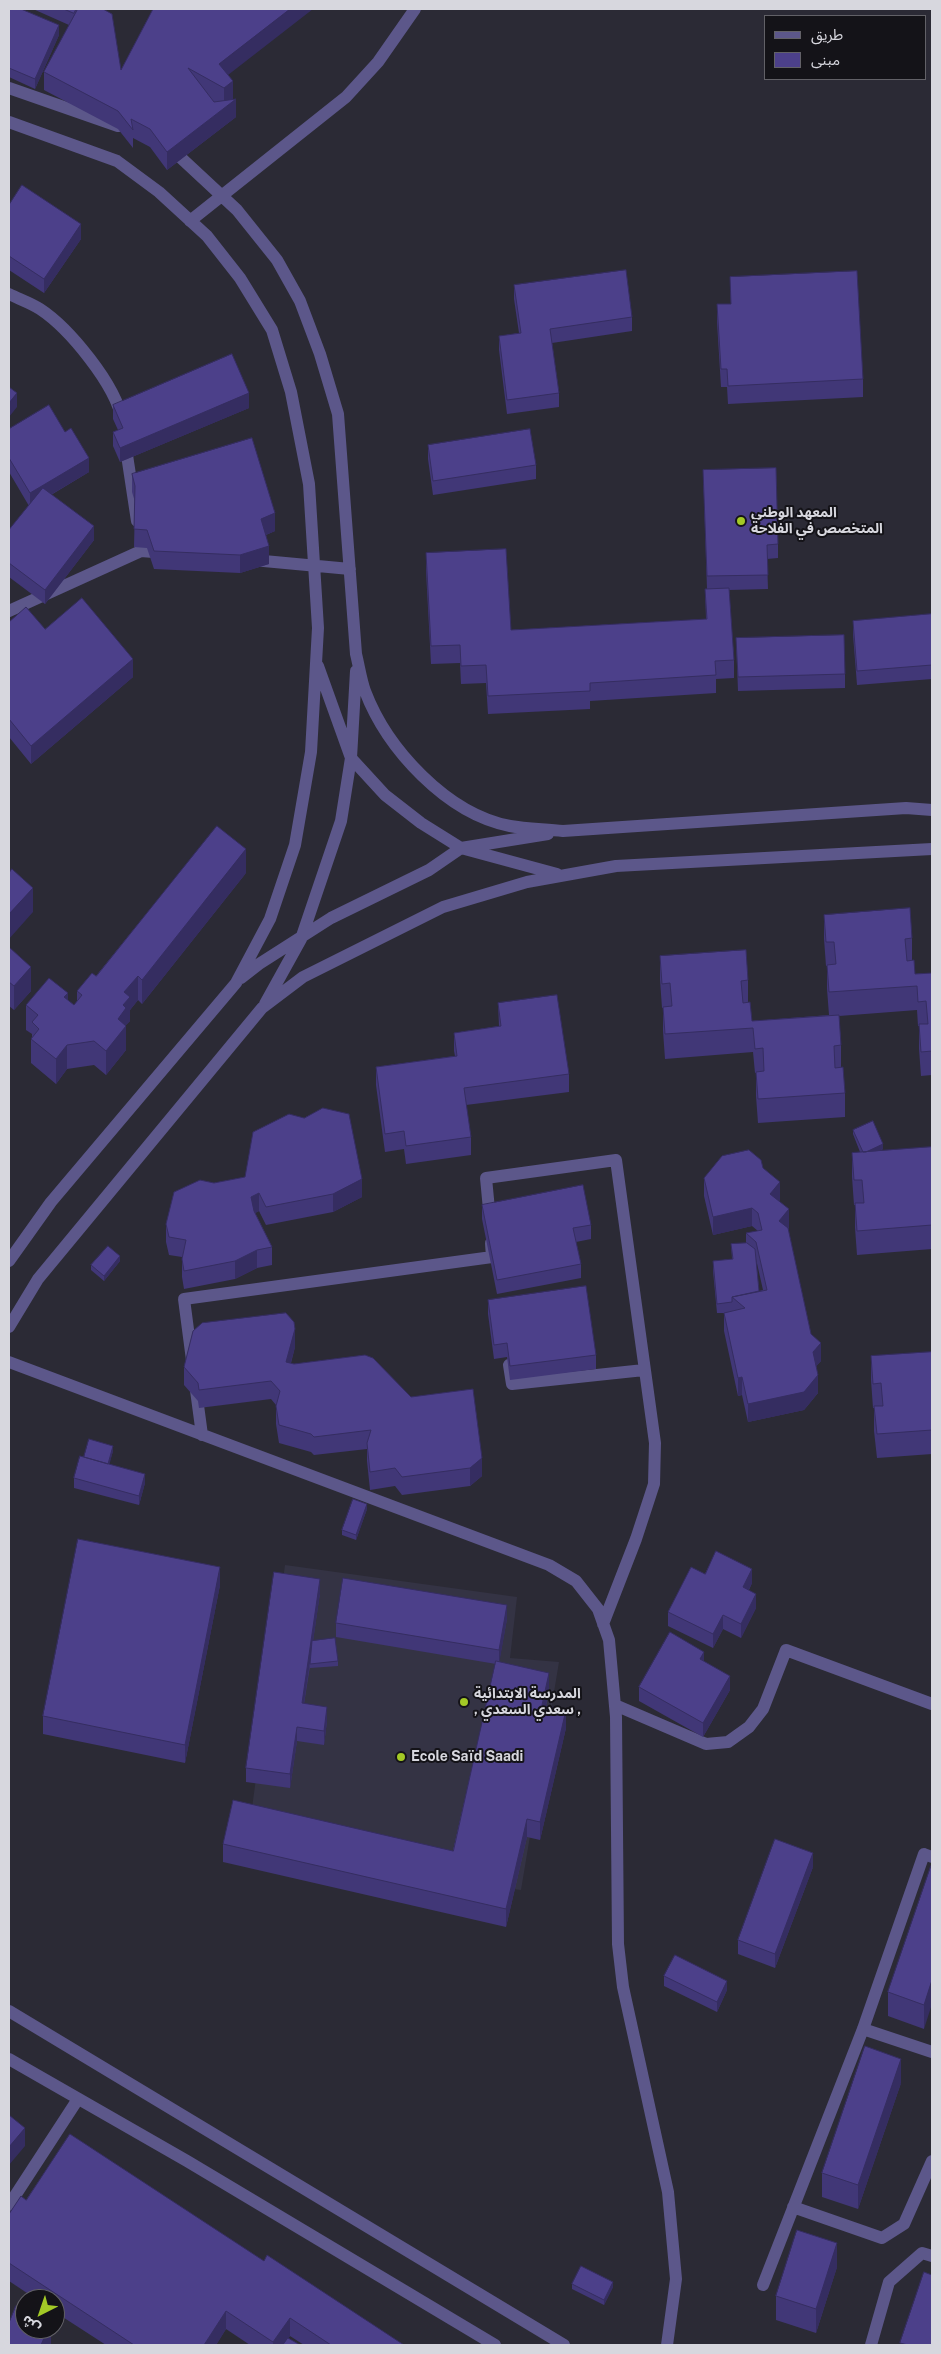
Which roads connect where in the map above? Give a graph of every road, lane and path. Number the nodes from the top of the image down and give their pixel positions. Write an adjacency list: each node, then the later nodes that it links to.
1 (404, 9): 3 (street)
2 (415, 9): 3 (street)
3 (404, 24): 8 (street)
4 (9, 88): 6 (street)
5 (9, 122): 9 (street)
6 (129, 131)
7 (154, 144): 8 (street)
8 (223, 196): 9 (street); 15 (street)
9 (190, 221): 14 (street)
10 (9, 294): 11 (street)
11 (140, 541): 12 (street); 16 (street)
12 (180, 554)
13 (237, 559): 14 (street)
14 (314, 566): 15 (street); 18 (street)
15 (350, 569): 17 (street)
16 (9, 611)
17 (356, 654): 19 (street); 21 (street)
18 (316, 662): 19 (street); 26 (street)
19 (351, 758): 22 (street); 25 (street)
20 (931, 809): 21 (street)
21 (563, 831): 22 (street)
22 (461, 848): 24 (street); 25 (street)
23 (932, 849): 24 (street)
24 (562, 876): 27 (street)
25 (301, 939): 26 (street); 27 (street)
26 (236, 983): 28 (street)
27 (262, 1008): 29 (street)
28 (9, 1261)
29 (9, 1327)
30 (508, 1355): 32 (street)
31 (9, 1362): 33 (street)
32 (644, 1370): 33 (street); 34 (street)
33 (202, 1435): 34 (street)
34 (603, 1624): 36 (street)
35 (932, 1704): 36 (street)
36 (615, 1705): 50 (street)
37 (932, 1857): 39 (street)
38 (9, 2011): 49 (street)
39 (863, 2029): 40 (street); 45 (street)
40 (932, 2052)
41 (9, 2059): 42 (street)
42 (78, 2099): 44 (street); 48 (street)
43 (932, 2161): 45 (street)
44 (9, 2205)
45 (793, 2207): 47 (street)
46 (932, 2256): 51 (street)
47 (763, 2285)
48 (495, 2345)
49 (564, 2345)
50 (667, 2345)
51 (871, 2345)

